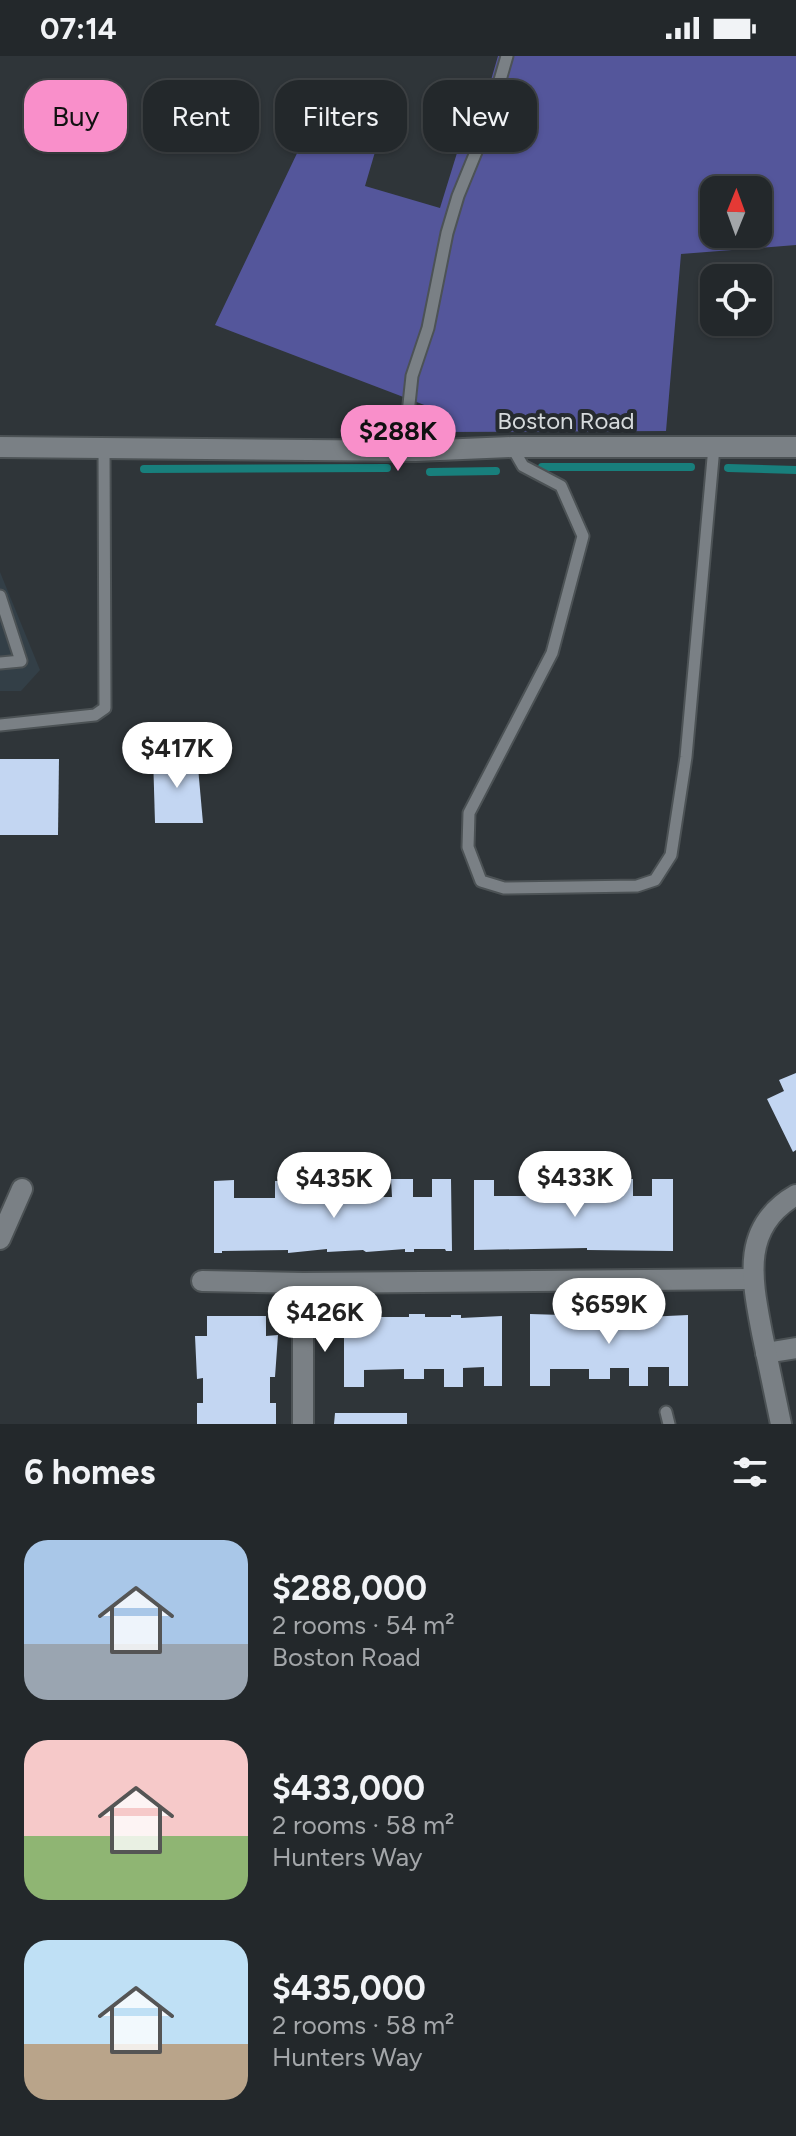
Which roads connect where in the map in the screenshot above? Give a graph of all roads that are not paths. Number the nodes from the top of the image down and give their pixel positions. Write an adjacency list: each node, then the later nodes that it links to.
1 (507, 56): 7 (lane)
2 (0, 447): 6 (street, Boston Road)
3 (512, 447): 4 (street, Boston Road); 4 (lane); 7 (street, Boston Road)
4 (714, 447): 5 (street, Boston Road)
5 (796, 447)
6 (104, 448): 7 (street, Boston Road); 10 (lane)
7 (404, 451)
8 (0, 596): 9 (lane)
9 (0, 663)
10 (0, 725)
11 (22, 1189): 13 (street)
12 (796, 1195): 14 (street)
13 (0, 1239)
14 (752, 1279): 16 (street); 18 (street)
15 (202, 1281): 16 (street)
16 (303, 1283): 19 (street)
17 (796, 1348): 18 (street)
18 (766, 1353): 20 (street)
19 (303, 1424)
20 (781, 1424)

